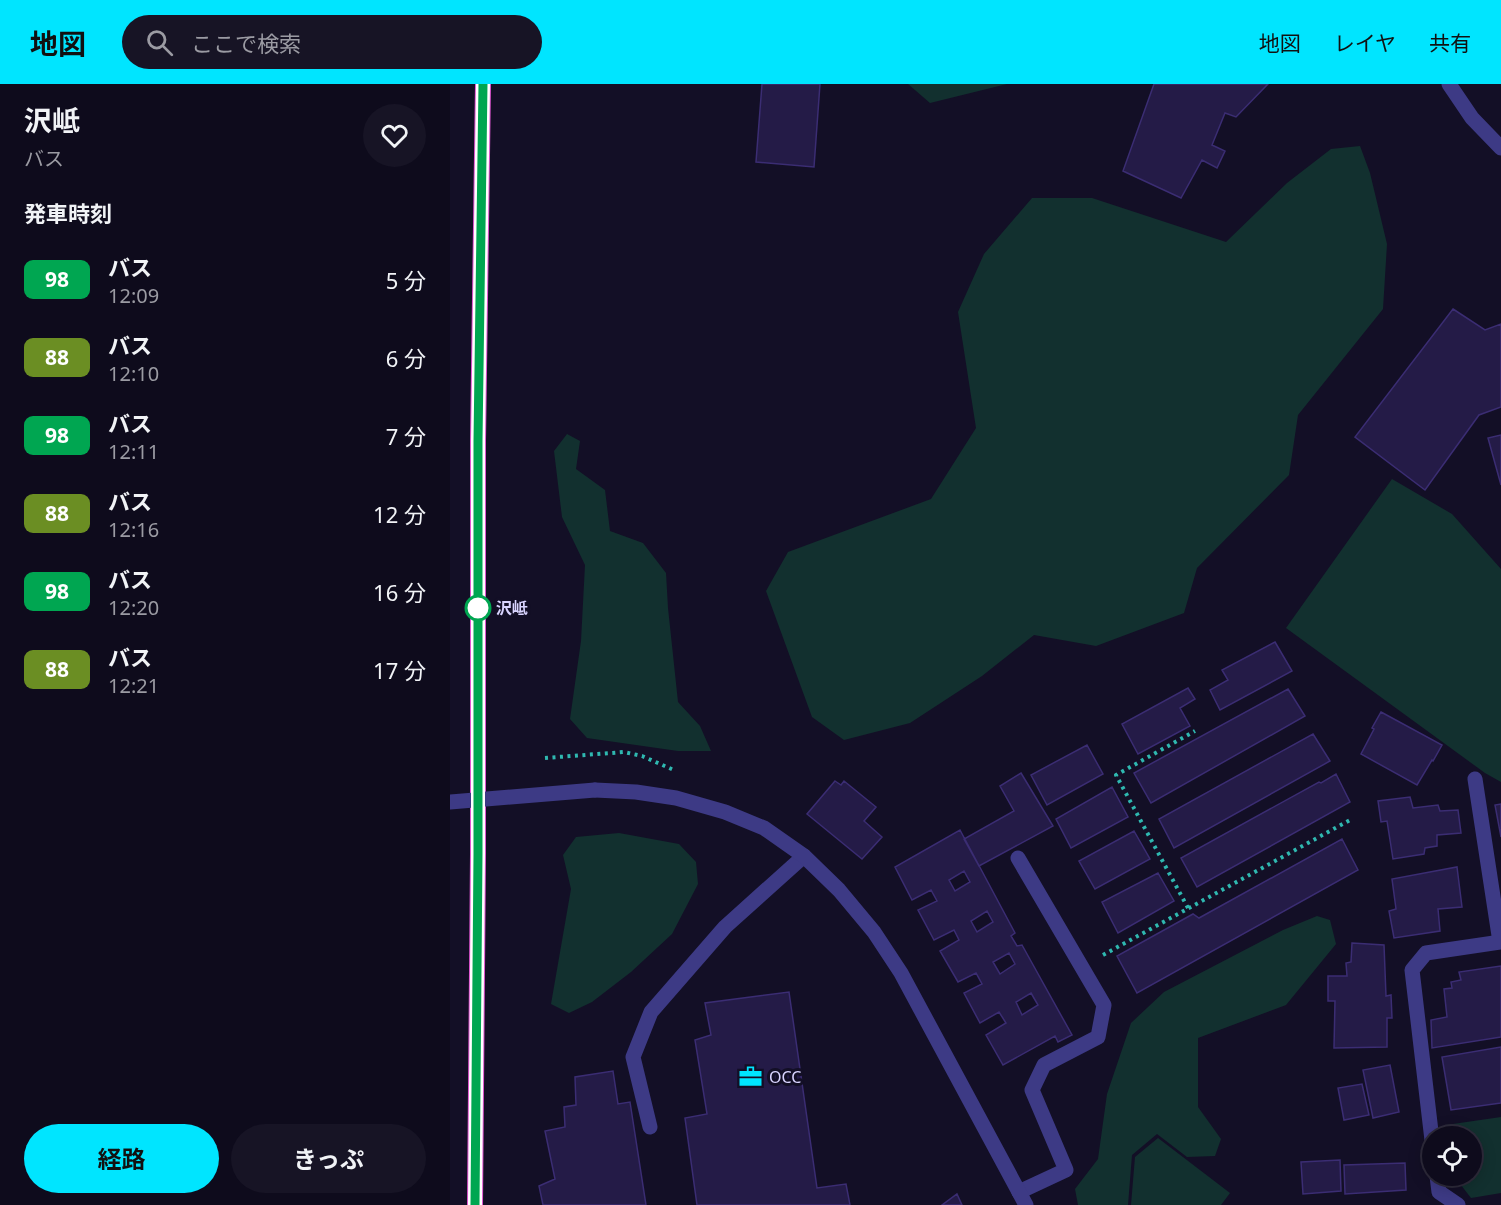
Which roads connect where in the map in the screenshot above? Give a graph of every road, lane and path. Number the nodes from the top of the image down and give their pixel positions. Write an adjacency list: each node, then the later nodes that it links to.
1 (483, 84): 19 (highway)
2 (1449, 84): 3 (street)
3 (1501, 148)
4 (1196, 731): 12 (path)
5 (545, 758): 6 (path)
6 (676, 771)
7 (1475, 779): 13 (street)
8 (450, 802): 10 (street, bridge)
9 (1350, 820): 12 (path)
10 (804, 856): 16 (street); 18 (street)
11 (1018, 858): 14 (street)
12 (1188, 908): 14 (path)
13 (1500, 942): 15 (street)
14 (1082, 967): 18 (street)
15 (1430, 1126)
16 (650, 1127)
17 (1438, 1186): 20 (street)
18 (1022, 1199)
19 (475, 1205)
20 (1458, 1205)

